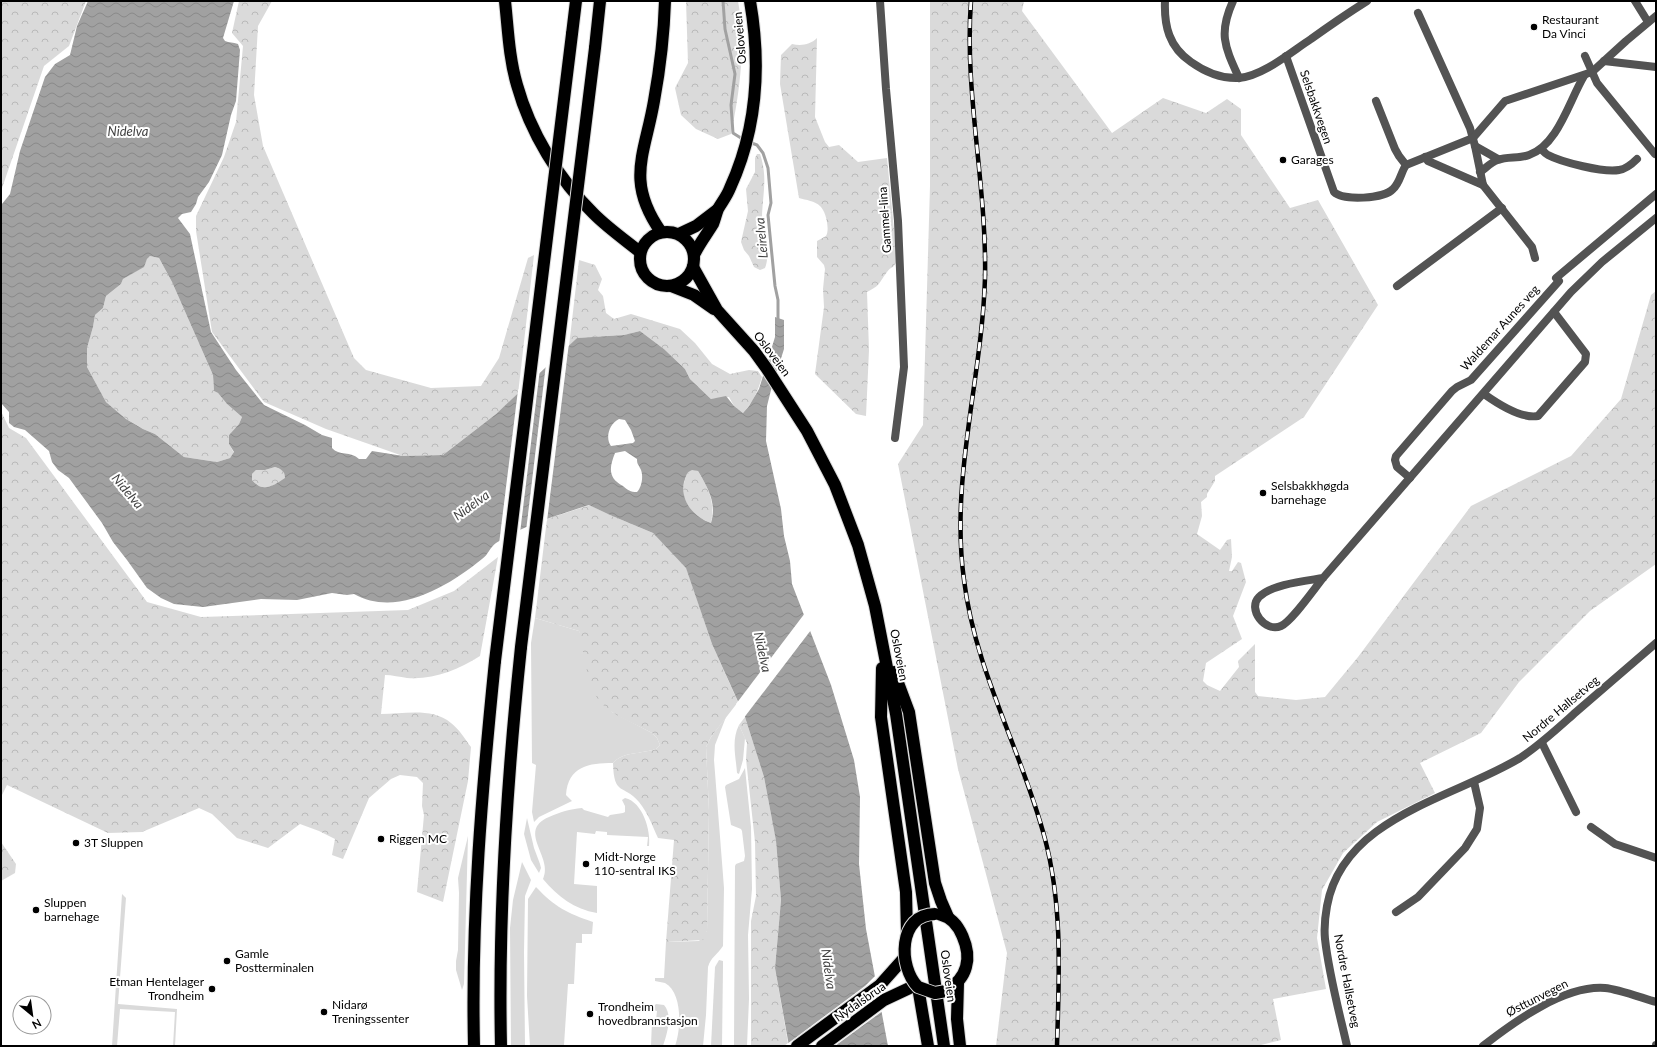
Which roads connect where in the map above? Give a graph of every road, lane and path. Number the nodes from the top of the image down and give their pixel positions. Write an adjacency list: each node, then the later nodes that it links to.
1 (505, 1): 37 (highway)
2 (576, 1): 62 (highway, bridge)
3 (600, 1): 63 (highway, bridge)
4 (665, 1): 35 (highway)
5 (750, 1): 33 (highway, Osloveien)
6 (880, 1): 45 (street, Gammel-lina)
7 (1165, 1): 19 (street)
8 (1233, 1): 19 (street)
9 (1367, 1): 14 (street)
10 (1635, 1): 13 (street)
11 (1418, 13): 21 (street)
12 (1656, 16): 13 (street)
13 (1648, 22): 16 (street)
14 (1286, 56): 19 (street); 28 (street, Selsbakkvegen)
15 (1585, 56): 18 (street)
16 (1604, 61): 17 (street); 18 (street)
17 (1656, 67)
18 (1588, 74): 21 (street); 23 (street); 24 (street)
19 (1239, 78)
20 (1376, 101): 28 (street)
21 (1473, 138): 22 (street); 25 (street)
22 (1475, 146): 26 (street); 29 (street)
23 (1542, 148): 26 (street); 27 (street)
24 (1655, 154)
25 (1425, 157): 28 (street); 30 (street)
26 (1498, 159): 29 (street)
27 (1636, 159)
28 (1406, 165)
29 (1480, 172): 30 (street)
30 (1483, 185): 32 (street)
31 (1656, 194): 46 (street, Waldemar Aunes veg)
32 (1502, 208): 38 (street); 41 (street)
33 (718, 209): 36 (highway, Osloveien); 39 (highway, Osloveien)
34 (1656, 218): 43 (street)
35 (661, 232): 36 (highway); 37 (highway)
36 (679, 234): 39 (highway)
37 (640, 252): 40 (highway)
38 (1535, 258)
39 (693, 261): 40 (highway); 42 (highway, Osloveien)
40 (671, 286): 42 (highway, Osloveien)
41 (1397, 286)
42 (717, 310): 48 (highway, Osloveien)
43 (1554, 312): 44 (street); 44 (street)
44 (1484, 394): 46 (street)
45 (894, 438)
46 (1410, 478): 47 (street)
47 (1323, 578): 47 (street)
48 (883, 643): 56 (highway); 57 (highway); 67 (highway, Osloveien)
49 (1656, 643): 50 (street, Nordre Hallsetveg)
50 (1542, 743): 51 (street, Nordre Hallsetveg); 52 (street)
51 (1474, 782): 55 (street); 69 (street, Nordre Hallsetveg)
52 (1576, 812)
53 (1591, 827): 54 (street)
54 (1656, 858)
55 (1396, 912)
56 (948, 917): 57 (highway, bridge); 59 (highway)
57 (907, 933): 58 (highway, bridge)
58 (906, 957): 60 (highway, bridge); 64 (highway, Nydalsbrua)
59 (958, 983): 60 (highway, bridge); 68 (highway)
60 (917, 986): 65 (highway, Nydalsbrua); 66 (highway)
61 (1656, 1002): 70 (street, Østtunvegen)
62 (474, 1046)
63 (501, 1046)
64 (796, 1046)
65 (822, 1046)
66 (928, 1046)
67 (944, 1046)
68 (960, 1046)
69 (1347, 1046)
70 (1482, 1046)

